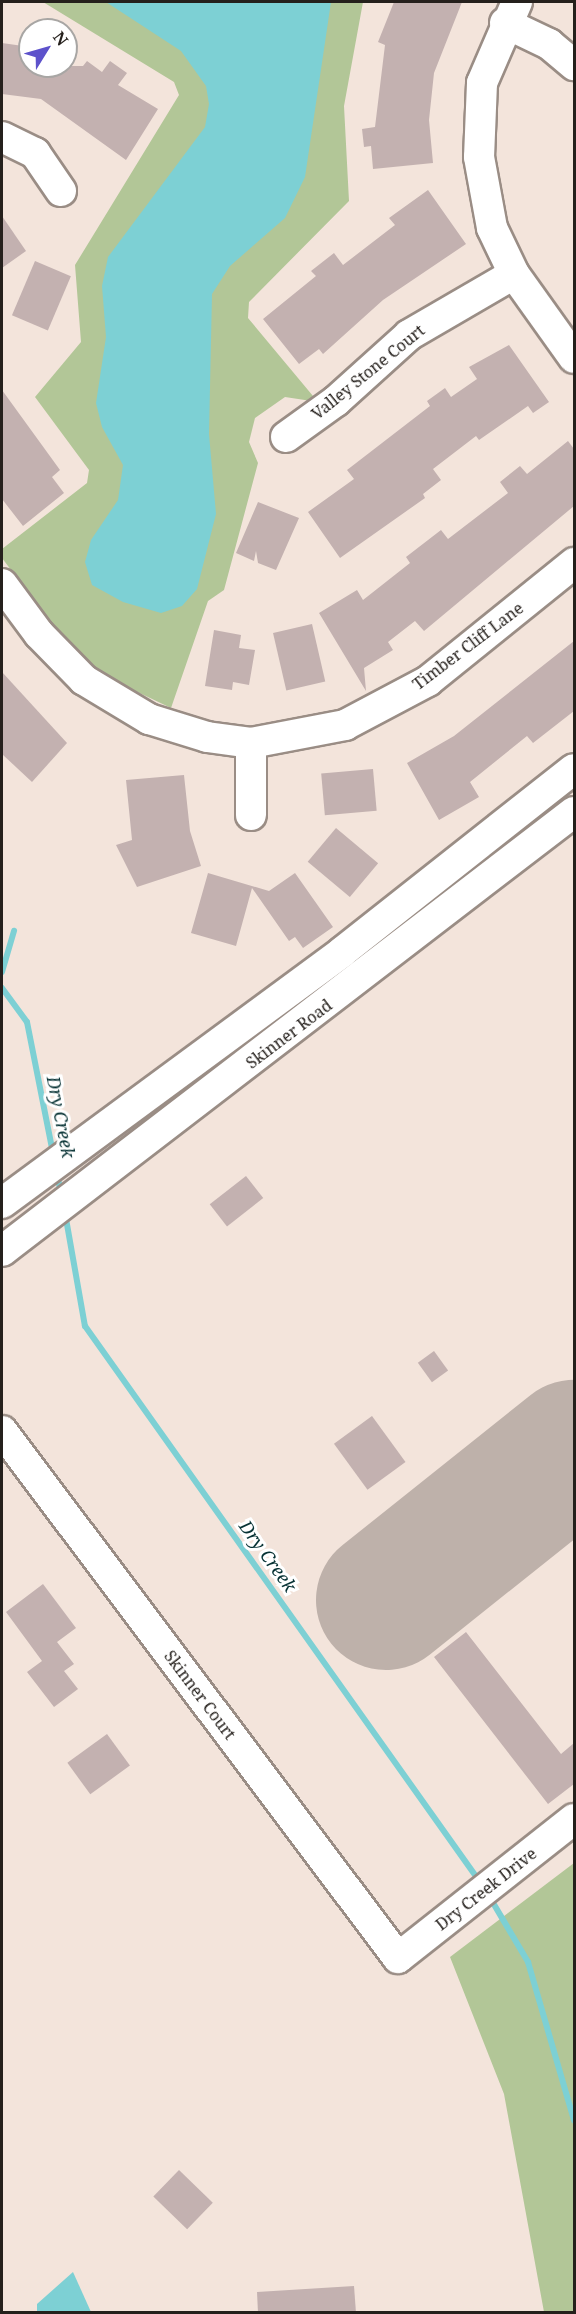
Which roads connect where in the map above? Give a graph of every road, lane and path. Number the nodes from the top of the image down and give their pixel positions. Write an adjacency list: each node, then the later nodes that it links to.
1 (511, 12): 2 (street); 5 (street)
2 (574, 65)
3 (2, 137): 4 (street)
4 (62, 191)
5 (514, 274): 6 (street); 7 (street, Valley Stone Court)
6 (574, 358)
7 (286, 437)
8 (574, 563): 10 (street, Timber Cliff Lane)
9 (2, 584): 10 (street, Timber Cliff Lane)
10 (251, 743): 13 (street)
11 (574, 769): 14 (street, Skinner Road)
12 (574, 812): 15 (street, Skinner Road)
13 (251, 815)
14 (2, 1203)
15 (2, 1251)
16 (2, 1431): 18 (street, Skinner Court)
17 (574, 1819): 18 (street, Dry Creek Drive)
18 (398, 1958)

